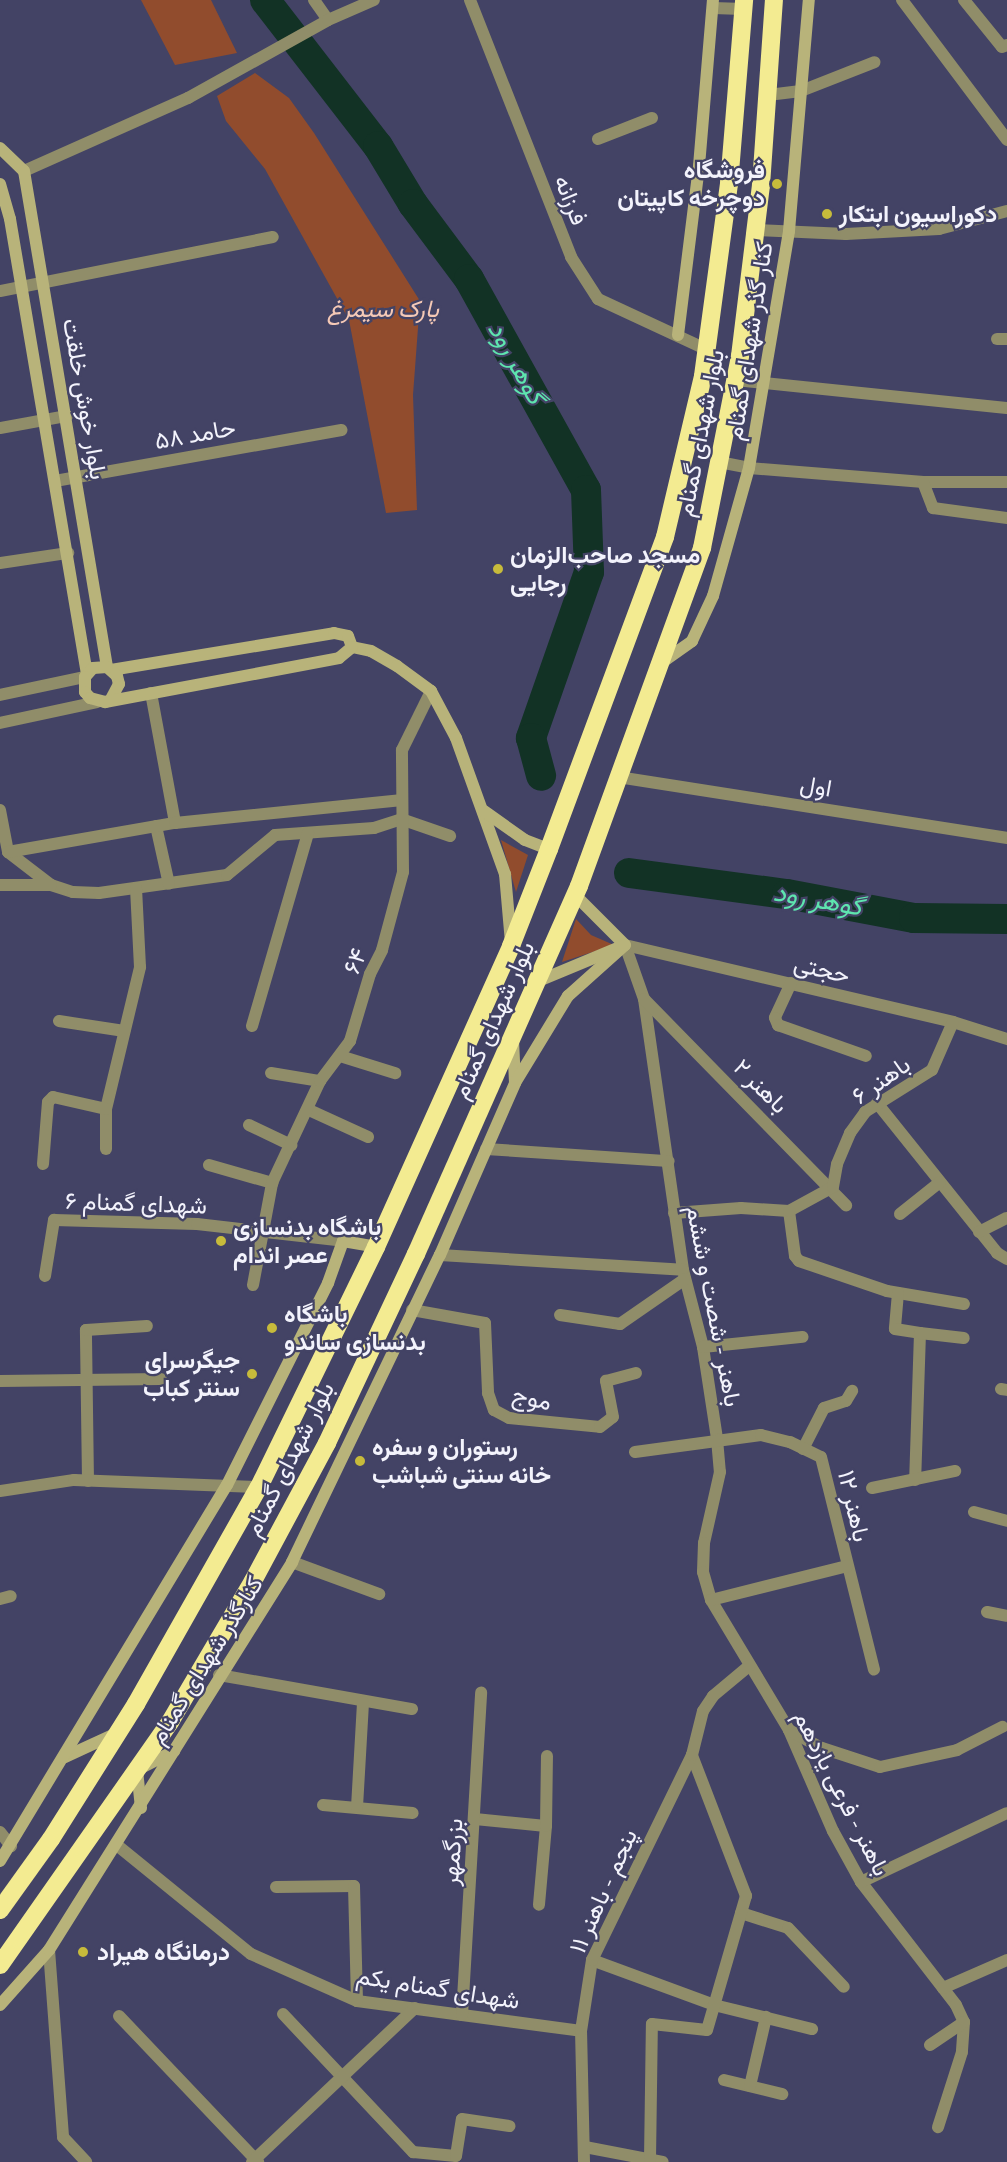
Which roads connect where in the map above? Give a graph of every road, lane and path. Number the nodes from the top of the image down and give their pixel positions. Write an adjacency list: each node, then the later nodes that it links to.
1 (314, 0): 10 (street)
2 (374, 0): 10 (street)
3 (470, 0): 28 (street, فرزانه)
4 (774, 0): 14 (highway, بلوار شهدای گمنام)
5 (809, 0): 13 (street, کنار گذر شهدای گمنام)
6 (902, 0): 17 (street)
7 (964, 0): 11 (street)
8 (713, 4): 9 (street); 28 (street)
9 (743, 5): 29 (highway, بلوار شهدای گمنام)
10 (328, 20): 19 (street)
11 (1007, 45)
12 (875, 62): 13 (street)
13 (801, 91): 14 (street); 23 (street, کنار گذر شهدای گمنام)
14 (768, 95): 22 (highway, بلوار شهدای گمنام)
15 (652, 118): 16 (street)
16 (598, 139)
17 (1007, 140)
18 (0, 148): 19 (street)
19 (24, 171): 25 (street, بلوار خوش خلقت)
20 (0, 184): 26 (street, بلوار خوش خلقت)
21 (1007, 211): 23 (street)
22 (756, 230): 23 (street); 31 (highway, بلوار شهدای گمنام)
23 (789, 231): 32 (street, کنار گذر شهدای گمنام)
24 (273, 237): 25 (street)
25 (44, 281): 26 (street); 34 (street, بلوار خوش خلقت)
26 (21, 287): 27 (street); 35 (street, بلوار خوش خلقت)
27 (0, 291)
28 (678, 335): 29 (street, فرزانه)
29 (708, 350): 30 (highway, بلوار شهدای گمنام)
30 (703, 376): 31 (highway); 69 (highway, بلوار شهدای گمنام)
31 (735, 380): 32 (street); 38 (highway, بلوار شهدای گمنام)
32 (766, 384): 33 (street); 39 (street, کنار گذر شهدای گمنام)
33 (1007, 408)
34 (67, 416): 35 (street); 40 (street, بلوار خوش خلقت)
35 (42, 420): 36 (street); 41 (street, بلوار خوش خلقت)
36 (0, 428)
37 (342, 430): 40 (street, حامد ۵۸)
38 (720, 462): 39 (street); 48 (highway, بلوار شهدای گمنام)
39 (749, 468): 43 (street); 48 (street, کنار گذر شهدای گمنام)
40 (77, 476): 41 (street, حامد ۵۸); 49 (street, بلوار خوش خلقت)
41 (55, 481): 45 (street, بلوار خوش خلقت)
42 (1007, 482): 43 (street)
43 (923, 483): 44 (street)
44 (1007, 518)
45 (68, 553): 46 (street); 50 (street, بلوار خوش خلقت)
46 (0, 563)
47 (352, 647): 49 (street); 51 (street); 52 (street)
48 (661, 663): 57 (highway, بلوار شهدای گمنام)
49 (109, 669): 50 (street); 54 (street)
50 (86, 675): 53 (street); 55 (street)
51 (431, 691): 58 (street, ۶۴); 60 (street)
52 (151, 693): 54 (street); 63 (street)
53 (0, 694)
54 (111, 699): 55 (street)
55 (97, 702): 56 (street)
56 (0, 723)
57 (618, 777): 68 (street, اول); 75 (highway, بلوار شهدای گمنام)
58 (400, 800): 61 (street); 62 (street, ۶۴)
59 (0, 810): 70 (street)
60 (484, 811): 69 (street); 77 (street)
61 (273, 813): 63 (street); 66 (street)
62 (401, 819): 65 (street); 67 (street); 87 (street, ۶۴)
63 (175, 823): 64 (street)
64 (156, 826): 70 (street); 71 (street)
65 (308, 833): 66 (street); 83 (street)
66 (275, 835): 71 (street)
67 (450, 836)
68 (1007, 838)
69 (549, 849): 77 (highway, بلوار شهدای گمنام)
70 (8, 852): 73 (street)
71 (169, 884): 74 (street)
72 (0, 885): 73 (street)
73 (51, 885): 74 (street)
74 (136, 888): 84 (street)
75 (575, 895): 76 (street); 78 (highway, بلوار شهدای گمنام)
76 (625, 945): 78 (street); 79 (street, حجتی); 80 (street, باهنر - شصت و ششم); 92 (street, کنارگذر شهدای گمنام)
77 (511, 946): 117 (highway, بلوار شهدای گمنام)
78 (536, 982): 85 (highway, بلوار شهدای گمنام)
79 (791, 983): 82 (street, حجتی); 88 (street)
80 (644, 999): 101 (street, باهنر - شصت و ششم); 107 (street, باهنر ۲)
81 (59, 1021): 84 (street)
82 (953, 1022): 86 (street, حجتی); 93 (street, باهنر ۶)
83 (252, 1026)
84 (124, 1031): 94 (street)
85 (513, 1034): 92 (street); 106 (highway, بلوار شهدای گمنام)
86 (1007, 1039)
87 (340, 1056): 90 (street); 91 (street, ۶۴)
88 (866, 1056)
89 (271, 1073): 91 (street)
90 (395, 1073)
91 (320, 1081): 95 (street, ۶۴)
92 (515, 1083): 100 (street, کنارگذر شهدای گمنام)
93 (877, 1103): 104 (street); 107 (street, باهنر ۶)
94 (106, 1108): 99 (street); 102 (street)
95 (309, 1110): 97 (street); 98 (street, ۶۴)
96 (249, 1125): 98 (street)
97 (368, 1137)
98 (291, 1145): 105 (street, ۶۴)
99 (106, 1149)
100 (486, 1149): 101 (street); 108 (street, کنارگذر شهدای گمنام)
101 (669, 1161): 111 (street, باهنر - شصت و ششم)
102 (43, 1164)
103 (209, 1165): 105 (street)
104 (940, 1182): 112 (street); 115 (street)
105 (272, 1183): 114 (street, ۶۴)
106 (446, 1187): 108 (street); 168 (highway, بلوار شهدای گمنام)
107 (833, 1187): 109 (street, باهنر ۲); 110 (street)
108 (465, 1197): 118 (street, کنارگذر شهدای گمنام)
109 (846, 1205)
110 (789, 1211): 111 (street); 123 (street)
111 (674, 1214): 120 (street, باهنر - شصت و ششم)
112 (900, 1214)
113 (1007, 1218): 115 (street)
114 (263, 1232): 116 (street, شهدای گمنام ۶); 121 (street, شهدای گمنام ۶); 122 (street, ۶۴)
115 (980, 1232): 119 (street)
116 (344, 1241): 117 (street); 143 (street)
117 (376, 1247): 144 (highway, بلوار شهدای گمنام)
118 (440, 1255): 120 (street); 125 (street, کنارگذر شهدای گمنام)
119 (1007, 1259)
120 (684, 1275): 126 (street); 131 (street, باهنر - شصت و ششم)
121 (45, 1276)
122 (253, 1285)
123 (898, 1293): 124 (street); 128 (street)
124 (964, 1304)
125 (412, 1310): 132 (street, موج); 149 (street, کنارگذر شهدای گمنام)
126 (560, 1315)
127 (147, 1326): 135 (street)
128 (920, 1333): 130 (street); 141 (street)
129 (802, 1337): 131 (street)
130 (964, 1338)
131 (703, 1347): 137 (street, باهنر - شصت و ششم)
132 (636, 1372)
133 (161, 1379): 135 (street)
134 (0, 1381): 135 (street)
135 (88, 1381): 142 (street)
136 (852, 1391): 138 (street)
137 (717, 1438): 138 (street, باهنر ۱۲); 139 (street, باهنر ۱۲); 152 (street, باهنر - شصت و ششم)
138 (803, 1449): 150 (street, باهنر ۱۲)
139 (635, 1452)
140 (955, 1471): 141 (street)
141 (915, 1480): 145 (street)
142 (88, 1481): 143 (street); 146 (street)
143 (228, 1485): 144 (street); 167 (street)
144 (259, 1488): 163 (highway, بلوار شهدای گمنام)
145 (872, 1488)
146 (0, 1491)
147 (974, 1512): 148 (street)
148 (1007, 1521)
149 (292, 1562): 151 (street); 157 (street, کنارگذر شهدای گمنام)
150 (847, 1566): 152 (street); 156 (street, باهنر ۱۲)
151 (379, 1594)
152 (711, 1600): 155 (street, باهنر - شصت و ششم)
153 (987, 1612): 154 (street)
154 (1007, 1616)
155 (749, 1666): 162 (street, باهنر - فرعی یازدهم); 165 (street, پنجم - باهنر ۱۱)
156 (874, 1670)
157 (219, 1676): 159 (street); 164 (street, کنارگذر شهدای گمنام)
158 (481, 1693): 174 (street, بزرگمهر)
159 (363, 1702): 160 (street); 170 (street)
160 (412, 1709)
161 (1002, 1727): 162 (street)
162 (789, 1730): 180 (street, باهنر - فرعی یازدهم)
163 (118, 1732): 167 (street); 183 (highway, بلوار شهدای گمنام)
164 (175, 1750): 168 (street); 171 (street, کنارگذر شهدای گمنام)
165 (692, 1755): 184 (street); 186 (street, پنجم - باهنر ۱۱)
166 (547, 1756): 175 (street)
167 (64, 1757): 177 (street)
168 (137, 1770): 171 (street); 188 (highway, بلوار شهدای گمنام)
169 (323, 1805): 170 (street)
170 (357, 1807): 172 (street)
171 (141, 1808): 178 (street, کنارگذر شهدای گمنام)
172 (413, 1813)
173 (1007, 1813): 180 (street)
174 (475, 1819): 175 (street); 196 (street, بزرگمهر)
175 (546, 1826): 182 (street)
176 (0, 1832): 177 (street)
177 (10, 1846): 179 (street)
178 (118, 1846): 185 (street, کنارگذر شهدای گمنام); 191 (street, شهدای گمنام یکم)
179 (0, 1861)
180 (861, 1882): 190 (street, باهنر - فرعی یازدهم)
181 (276, 1887): 191 (street)
182 (540, 1905)
183 (0, 1910)
184 (741, 1913): 189 (street); 193 (street)
185 (49, 1950): 192 (street, کنارگذر شهدای گمنام); 212 (street)
186 (592, 1960): 193 (street); 201 (street, پنجم - باهنر ۱۱)
187 (1007, 1960): 190 (street)
188 (0, 1965)
189 (844, 1987)
190 (943, 1988): 199 (street, باهنر - فرعی یازدهم)
191 (357, 2001): 194 (street, شهدای گمنام یکم)
192 (0, 2005)
193 (714, 2005): 198 (street); 210 (street)
194 (415, 2008): 196 (street, شهدای گمنام یکم); 203 (street)
195 (283, 2014): 203 (street)
196 (462, 2015): 201 (street, شهدای گمنام یکم)
197 (119, 2016): 211 (street)
198 (766, 2018): 200 (street); 205 (street)
199 (964, 2022): 202 (street); 208 (street)
200 (812, 2029)
201 (581, 2031): 209 (street, پنجم - باهنر ۱۱)
202 (930, 2045)
203 (342, 2077): 207 (street); 211 (street)
204 (724, 2080): 205 (street)
205 (750, 2086): 206 (street)
206 (782, 2094)
207 (509, 2126)
208 (938, 2127)
209 (585, 2147): 210 (street); 213 (street, پنجم - باهنر ۱۱)
210 (650, 2160): 214 (street)
211 (255, 2161)
212 (86, 2162)
213 (584, 2162)
214 (663, 2162)

